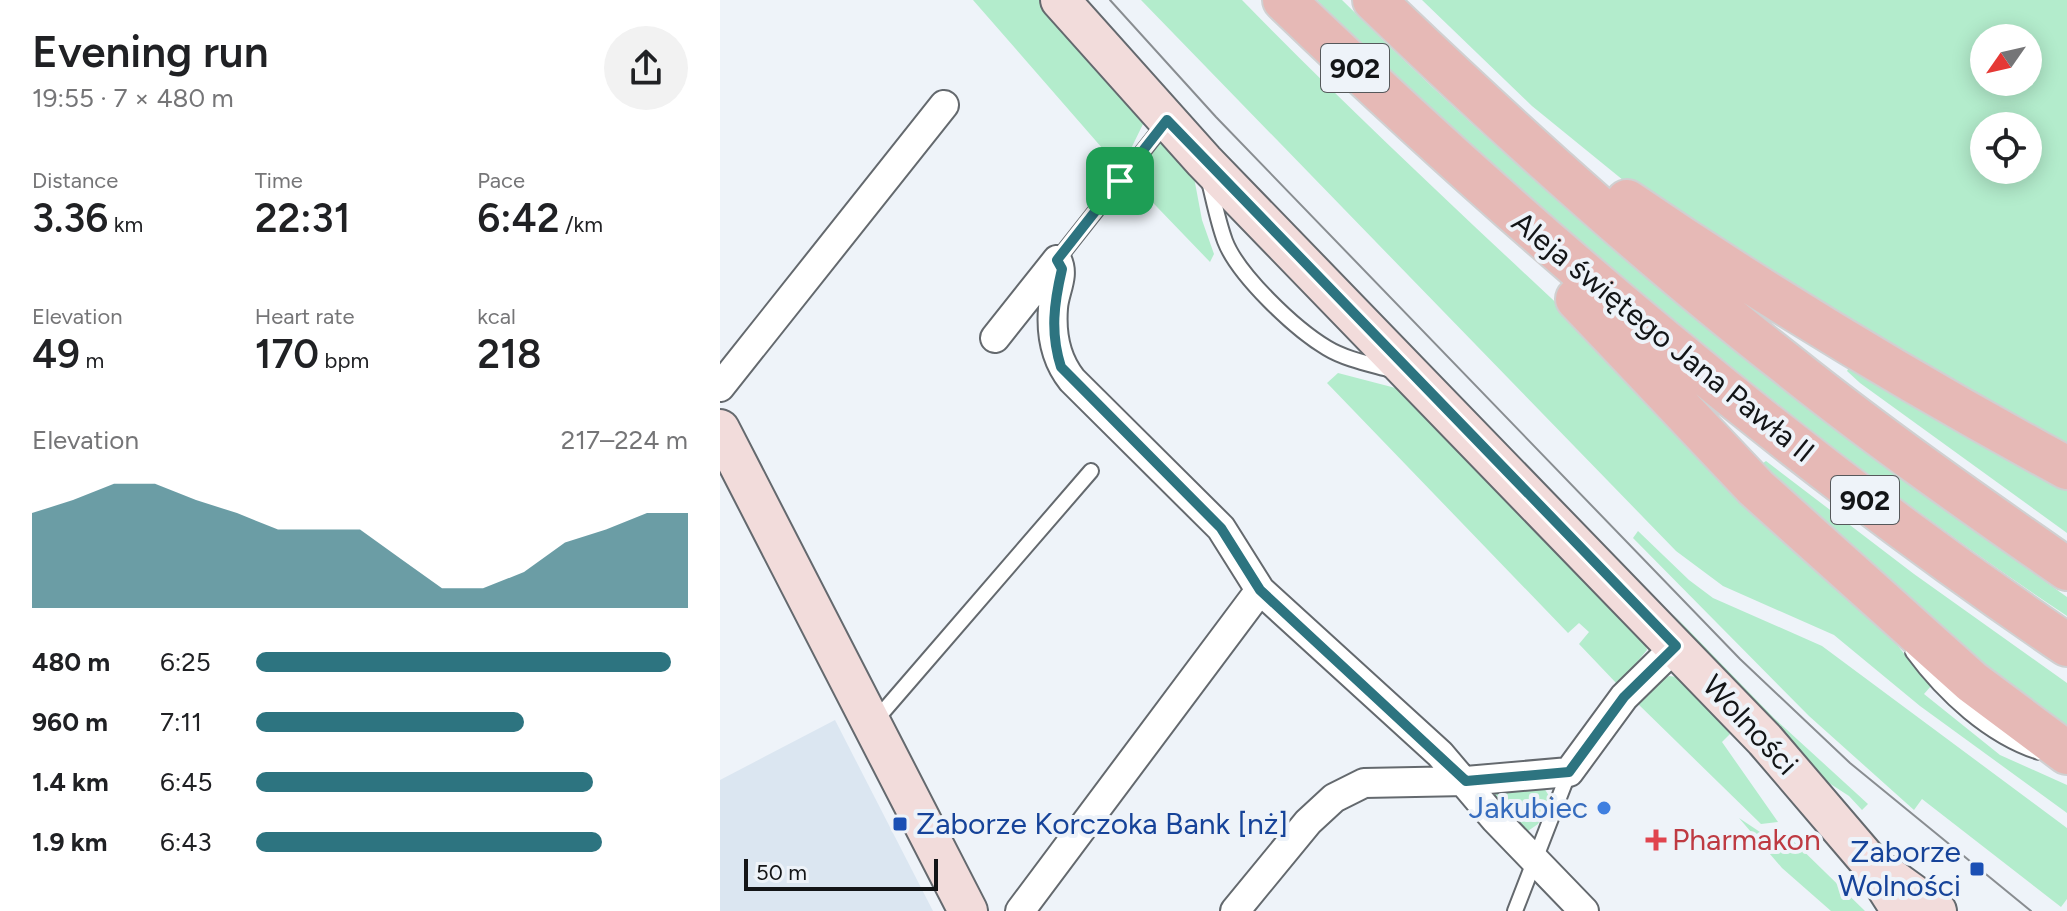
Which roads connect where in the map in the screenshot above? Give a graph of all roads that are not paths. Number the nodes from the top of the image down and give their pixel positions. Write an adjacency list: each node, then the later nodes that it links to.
1 (1060, 0): 6 (street, Wolności)
2 (1284, 0): 7 (main road, Aleja świętego Jana Pawła II / 902)
3 (1374, 0): 4 (main road, Aleja świętego Jana Pawła II / 902)
4 (1450, 71): 12 (main road); 14 (main road, Aleja świętego Jana Pawła II / 902)
5 (944, 105): 10 (street)
6 (1167, 120): 8 (lane); 17 (street, Wolności)
7 (1427, 137): 16 (main road, Aleja świętego Jana Pawła II / 902); 19 (main road)
8 (1057, 260): 9 (street); 15 (street)
9 (995, 338)
10 (720, 387)
11 (720, 429): 18 (street)
12 (2067, 468)
13 (1091, 471): 18 (lane)
14 (2067, 569)
15 (1260, 590): 21 (street); 25 (street)
16 (2067, 645)
17 (1676, 646): 20 (street); 23 (street, Wolności)
18 (872, 724): 24 (street)
19 (2067, 754)
20 (1569, 772): 21 (street); 22 (lane)
21 (1466, 781): 22 (street); 26 (street)
22 (1538, 860): 27 (lane); 28 (street)
23 (1871, 864): 29 (street, Wolności); 30 (street, Wolności)
24 (968, 911)
25 (1020, 911)
26 (1235, 911)
27 (1515, 911)
28 (1584, 911)
29 (1901, 911)
30 (1937, 911)

